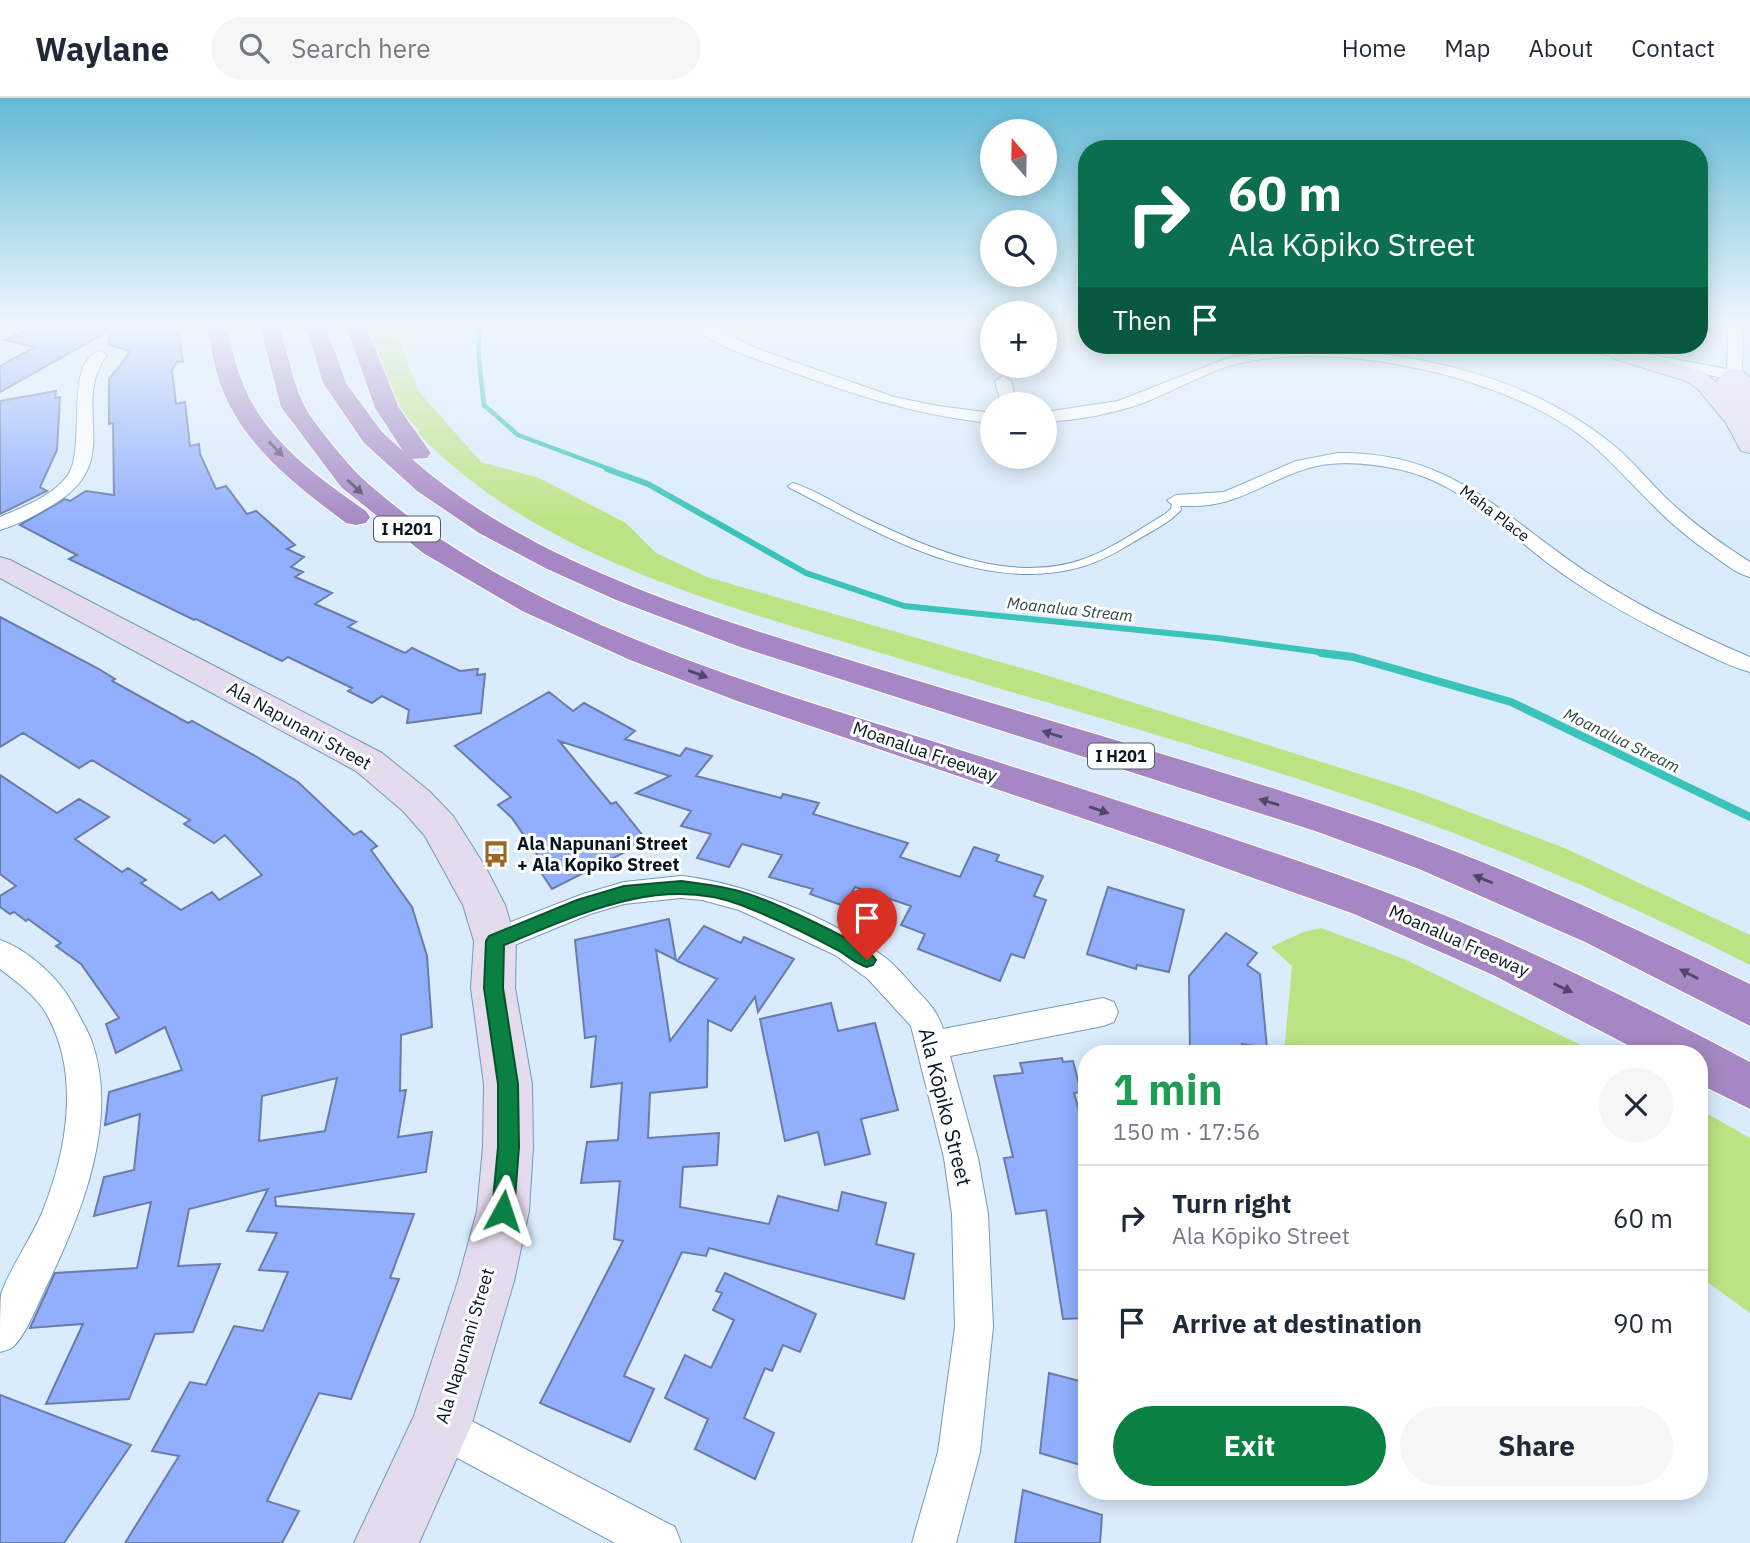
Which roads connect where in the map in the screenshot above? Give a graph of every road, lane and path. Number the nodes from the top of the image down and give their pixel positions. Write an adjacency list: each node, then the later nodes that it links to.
1 (86, 390): 17 (street)
2 (235, 390): 21 (highway, one-way to 21)
3 (284, 390): 21 (highway, Moanalua Freeway / I H201, one-way to 21)
4 (338, 390): 18 (highway, I H201)
5 (377, 390): 18 (highway)
6 (856, 390): 12 (street)
7 (1157, 390): 11 (street)
8 (1510, 390): 20 (street)
9 (1710, 390): 13 (street)
10 (1745, 390): 13 (street)
11 (1057, 416)
12 (980, 417)
13 (1742, 424): 14 (street)
14 (1750, 446)
15 (793, 486): 16 (lane)
16 (1176, 500): 22 (street, Maha Place)
17 (0, 524)
18 (484, 524): 25 (highway, I H201, one-way to 18)
19 (0, 566): 23 (street, Ala Napunani Street)
20 (1750, 572)
21 (634, 651): 27 (highway, Moanalua Freeway / I H201, one-way to 27)
22 (1750, 665)
23 (495, 941): 28 (street, Ala Kōpiko Street); 32 (street, Ala Napunani Street)
24 (0, 952): 31 (street)
25 (1750, 1006)
26 (1103, 1012): 28 (street)
27 (1673, 1045)
28 (931, 1047): 35 (street, Ala Kōpiko Street)
29 (1708, 1064): 30 (highway)
30 (1750, 1087)
31 (0, 1333)
32 (441, 1426): 33 (street, Ala Napunani Street); 34 (street)
33 (386, 1543)
34 (659, 1543)
35 (934, 1543)

